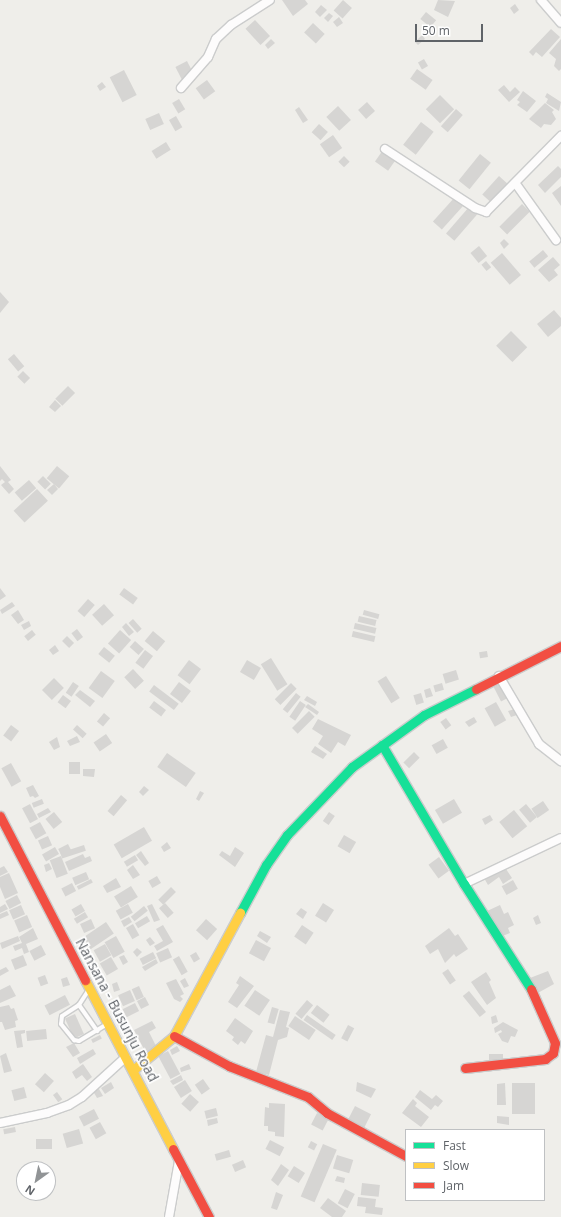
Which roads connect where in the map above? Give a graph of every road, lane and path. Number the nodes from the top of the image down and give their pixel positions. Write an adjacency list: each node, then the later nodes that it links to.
1 (270, 0): 4 (street)
2 (541, 0): 3 (street)
3 (561, 23)
4 (181, 88)
5 (561, 136): 7 (street)
6 (385, 149): 7 (street)
7 (516, 184): 8 (street)
8 (556, 240)
9 (561, 646): 10 (street)
10 (498, 676): 11 (street); 12 (street)
11 (382, 745): 15 (street); 20 (street)
12 (561, 761)
13 (0, 816): 16 (street, Nansana - Busunju Road)
14 (561, 838): 15 (street)
15 (464, 884): 22 (street)
16 (89, 987): 17 (lane); 18 (street, Nansana - Busunju Road)
17 (79, 1004): 19 (lane); 19 (lane)
18 (108, 1024): 19 (lane); 21 (street, Nansana - Busunju Road)
19 (97, 1031)
20 (174, 1036): 23 (street); 25 (street)
21 (126, 1057): 23 (street, Nansana - Busunju Road); 24 (street)
22 (465, 1068)
23 (133, 1070): 26 (street, Nansana - Busunju Road)
24 (0, 1123)
25 (405, 1155)
26 (179, 1161): 27 (street); 28 (street, Nansana - Busunju Road)
27 (169, 1217)
28 (209, 1217)

